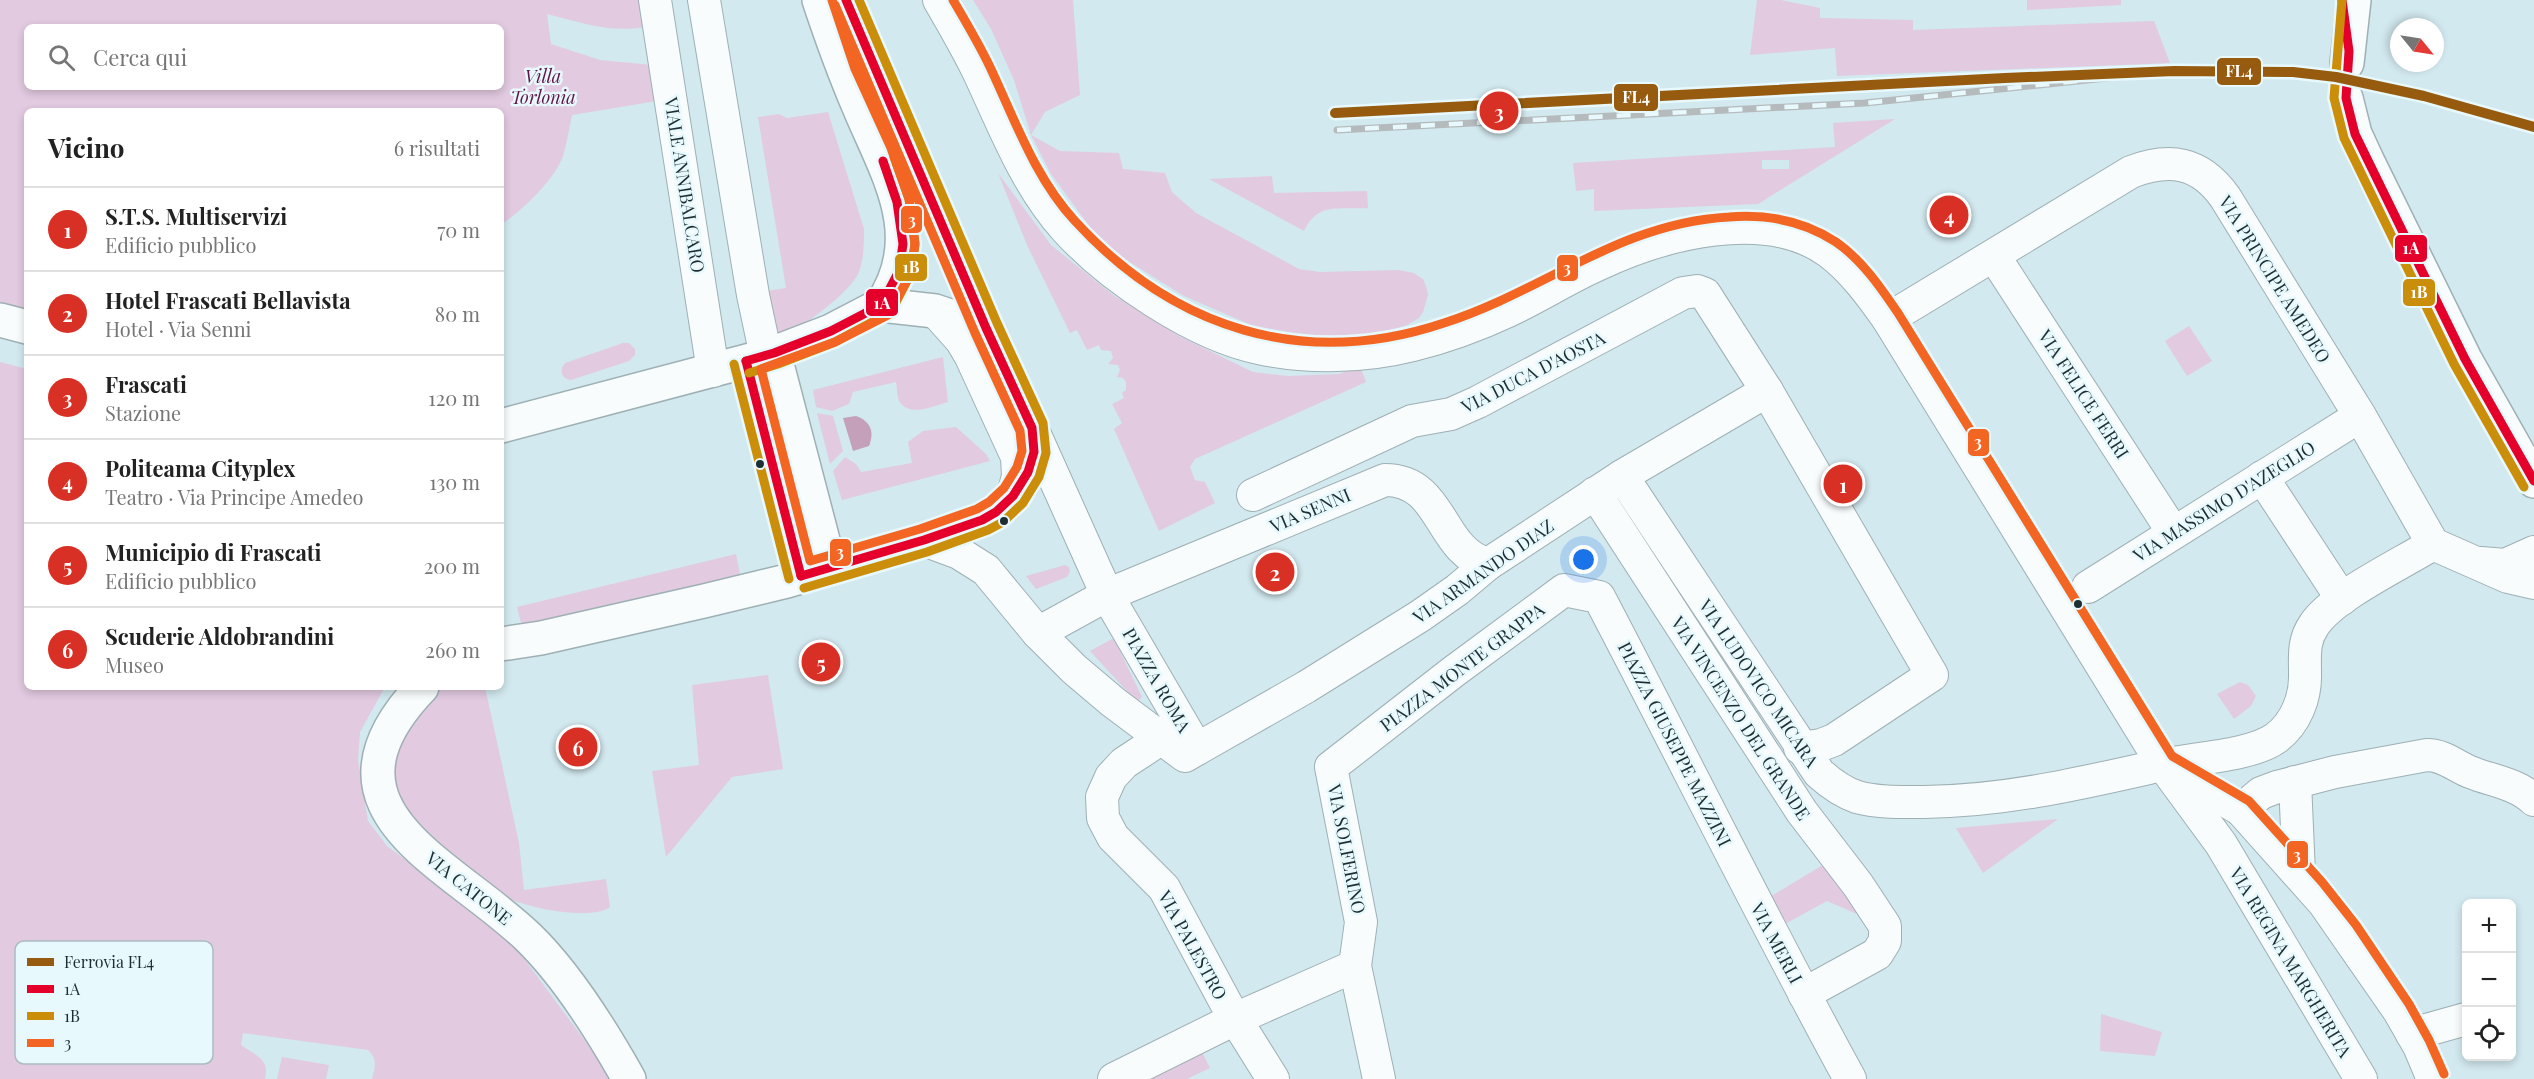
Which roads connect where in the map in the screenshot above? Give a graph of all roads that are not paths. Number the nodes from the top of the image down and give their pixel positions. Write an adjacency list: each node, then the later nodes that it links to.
1 (655, 0): 17 (street, VIALE ANNIBALCARO)
2 (704, 0): 16 (street)
3 (819, 0): 10 (main road)
4 (846, 0): 15 (main road)
5 (939, 0): 12 (street, VIA REGINA MARGHERITA)
6 (2342, 0): 7 (main road)
7 (2354, 0)
8 (2346, 98): 24 (main road)
9 (1994, 256): 12 (street, VIA PRINCIPE AMEDEO); 19 (street, VIA PRINCIPE AMEDEO); 28 (street, VIA FELICE FERRI)
10 (881, 305): 11 (main road); 16 (main road)
11 (935, 311): 15 (main road); 27 (street)
12 (1888, 319): 48 (street, VIA REGINA MARGHERITA)
13 (0, 320): 14 (main road)
14 (24, 326)
15 (986, 328): 21 (main road)
16 (770, 355): 17 (main road); 34 (main road)
17 (713, 371): 20 (main road)
18 (1767, 392): 22 (street, VIA ARMANDO DIAZ); 26 (street, VIA DUCA D'AOSTA); 47 (street)
19 (2360, 416): 23 (street, VIA MASSIMO D'AZEGLIO); 30 (street, VIA PRINCIPE AMEDEO)
20 (504, 425)
21 (1032, 428): 27 (main road); 37 (street, PIAZZA ROMA)
22 (1622, 476): 25 (street, VIA ARMANDO DIAZ); 47 (street, VIA LUDOVICO MICARA)
23 (2262, 477): 28 (street, VIA MASSIMO D'AZEGLIO); 39 (street)
24 (2534, 481)
25 (1595, 494): 33 (street, VIA ARMANDO DIAZ); 57 (street, VIA VINCENZO DEL GRANDE)
26 (1253, 495)
27 (1013, 496): 29 (main road)
28 (2173, 532): 36 (street, VIA MASSIMO D'AZEGLIO)
29 (924, 540): 34 (main road); 41 (street, PIAZZA ROMA)
30 (2433, 544): 32 (street); 39 (street, VIA LUDOVICO MICARA)
31 (2534, 552): 32 (street)
32 (2472, 561): 35 (street)
33 (1488, 564): 37 (street, VIA SENNI); 46 (street, VIA ARMANDO DIAZ)
34 (830, 567): 42 (main road)
35 (2534, 583)
36 (2088, 587)
37 (1107, 595): 41 (street); 46 (street, PIAZZA ROMA)
38 (1599, 597): 49 (street, PIAZZA MONTE GRAPPA); 55 (street, PIAZZA GIUSEPPE MAZZINI)
39 (2342, 598): 48 (street, VIA LUDOVICO MICARA)
40 (504, 624): 42 (main road)
41 (1038, 633): 45 (street, PIAZZA ROMA)
42 (542, 638): 43 (main road)
43 (504, 644)
44 (420, 690): 61 (main road, VIA CATONE)
45 (1162, 738): 46 (street, PIAZZA ROMA); 58 (street, VIA PALESTRO)
46 (1197, 748)
47 (1800, 748): 48 (street, VIA LUDOVICO MICARA)
48 (2163, 765): 52 (street); 53 (street, VIA REGINA MARGHERITA)
49 (1331, 767): 56 (street, VIA SOLFERINO)
50 (2295, 782): 51 (street); 52 (street); 54 (street)
51 (2534, 800)
52 (2236, 807): 53 (street); 54 (street)
53 (2201, 817): 66 (street, VIA REGINA MARGHERITA)
54 (2299, 874): 60 (street)
55 (1750, 892): 57 (street, VIA MERLI)
56 (1355, 966): 58 (street); 64 (street)
57 (1804, 994): 65 (street, VIA MERLI)
58 (1235, 1019): 62 (street); 63 (street, VIA PALESTRO)
59 (2462, 1020): 60 (street)
60 (2412, 1035): 67 (street)
61 (629, 1079)
62 (1114, 1079)
63 (1273, 1079)
64 (1379, 1079)
65 (1850, 1079)
66 (2361, 1079)
67 (2433, 1079)

